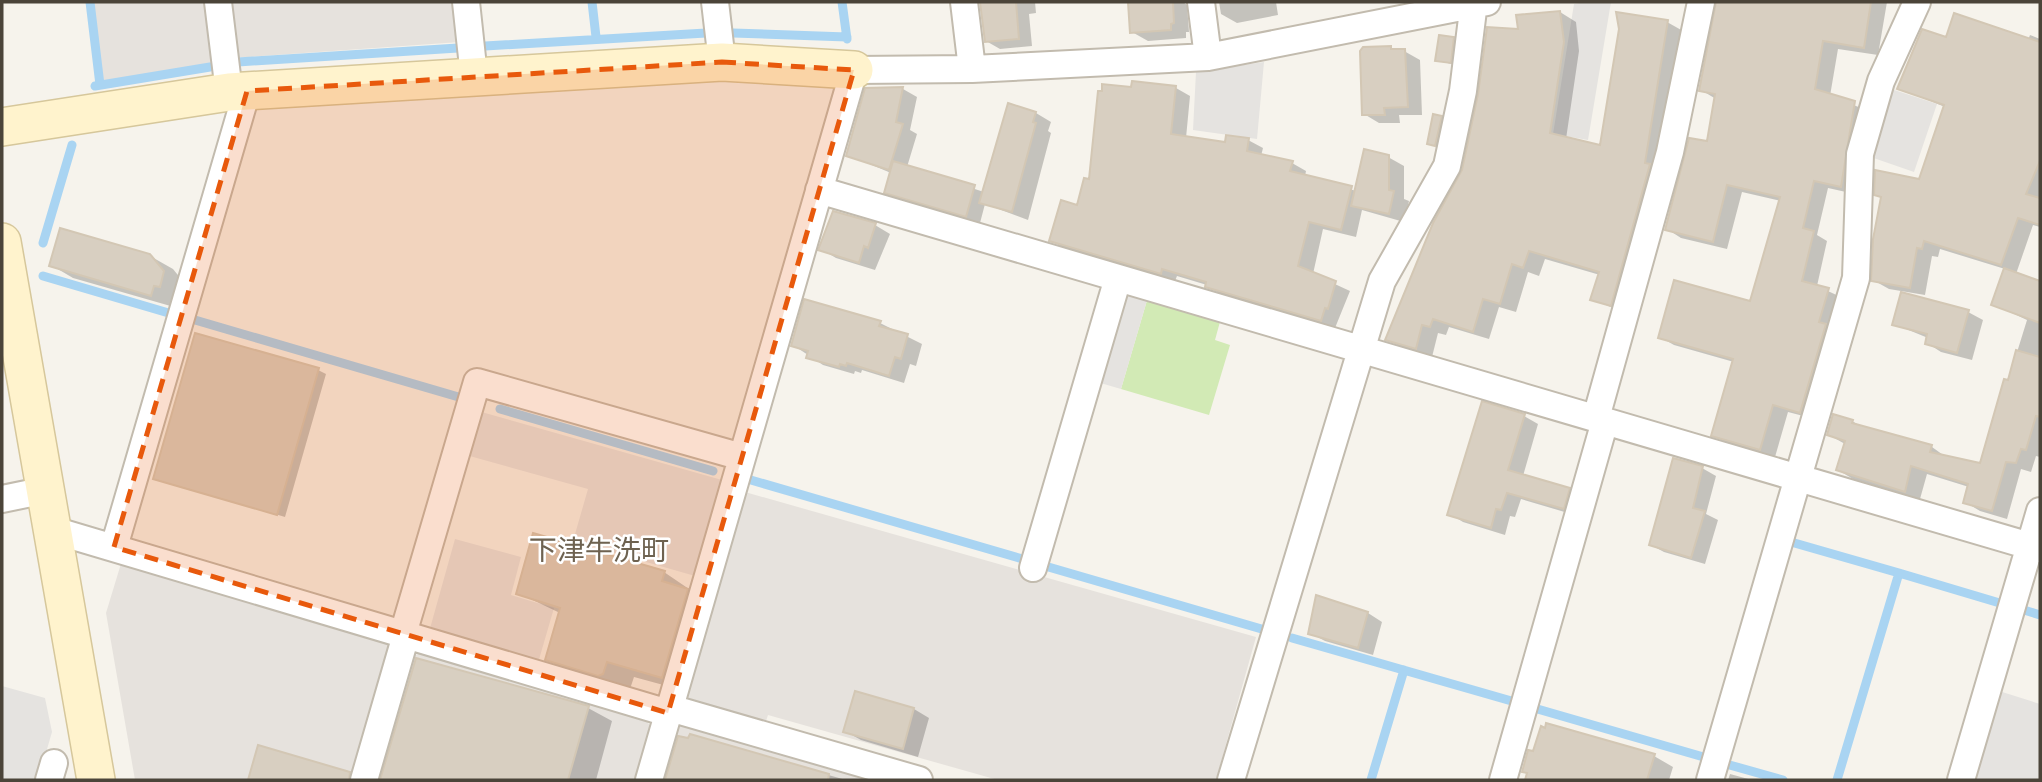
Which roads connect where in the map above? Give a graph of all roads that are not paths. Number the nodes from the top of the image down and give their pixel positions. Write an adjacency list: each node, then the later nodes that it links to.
1 (218, 2): 14 (street)
2 (466, 2): 13 (street)
3 (715, 2): 10 (street)
4 (964, 2): 12 (street)
5 (1201, 2): 9 (street)
6 (1479, 2): 9 (street); 19 (street)
7 (1701, 2): 20 (street)
8 (1917, 2): 22 (street)
9 (1208, 57): 12 (street)
10 (722, 62): 11 (street); 13 (street)
11 (854, 69): 12 (street); 16 (street)
12 (972, 69)
13 (474, 76): 14 (street)
14 (238, 91): 15 (street); 27 (street)
15 (2, 127)
16 (819, 190): 18 (street); 21 (street)
17 (2, 242): 23 (street)
18 (1118, 278): 19 (street); 29 (street)
19 (1360, 349): 20 (street); 36 (street)
20 (1601, 420): 22 (street); 37 (street)
21 (742, 457): 30 (street); 31 (street)
22 (1797, 477): 28 (street); 38 (street)
23 (46, 490): 24 (street); 26 (street)
24 (2, 499)
25 (2040, 511): 28 (street)
26 (53, 530): 27 (street); 32 (street)
27 (114, 547): 30 (street)
28 (2035, 547): 39 (street)
29 (1033, 568)
30 (404, 635): 31 (street); 33 (street)
31 (669, 711): 34 (street); 35 (street)
32 (96, 780)
33 (364, 780)
34 (649, 780)
35 (919, 780)
36 (1231, 780)
37 (1503, 780)
38 (1710, 780)
39 (1961, 780)

